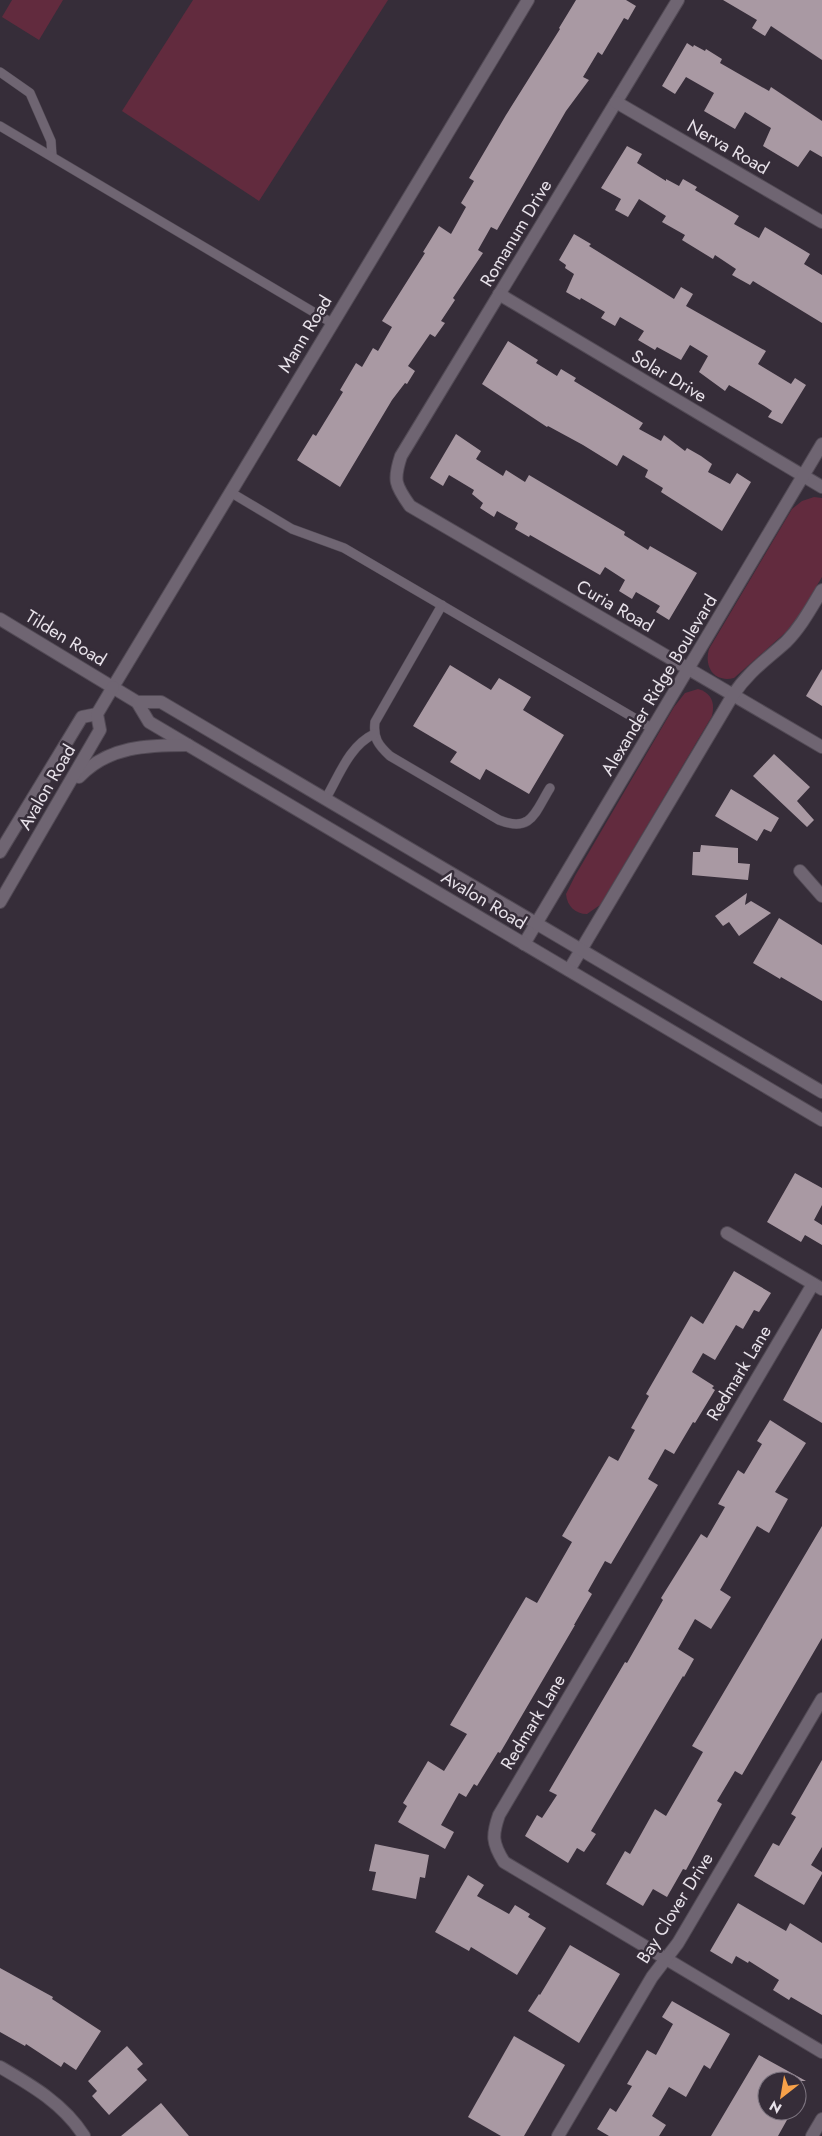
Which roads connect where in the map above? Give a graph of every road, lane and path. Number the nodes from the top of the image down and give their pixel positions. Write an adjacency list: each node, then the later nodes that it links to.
1 (528, 0): 9 (street, Mann Road)
2 (678, 0): 4 (street, Romanum Drive)
3 (0, 72): 6 (lane)
4 (616, 102): 7 (street, Nerva Road); 8 (street, Romanum Drive)
5 (0, 126): 6 (lane)
6 (52, 156): 9 (lane)
7 (822, 222)
8 (499, 294): 11 (street, Solar Drive); 13 (street, Romanum Drive)
9 (332, 323): 14 (street, Mann Road)
10 (822, 444): 11 (street, Alexander Ridge Boulevard)
11 (803, 476): 12 (street, Solar Drive); 18 (street, Alexander Ridge Boulevard)
12 (822, 486)
13 (397, 488): 18 (street, Curia Road)
14 (230, 492): 16 (lane); 19 (street, Mann Road)
15 (822, 590): 20 (street)
16 (442, 605): 23 (lane); 24 (lane)
17 (0, 619): 19 (street, Tilden Road)
18 (689, 669): 20 (street, Curia Road); 23 (street, Alexander Ridge Boulevard)
19 (113, 687): 21 (street, Avalon Road); 22 (street, Avalon Road)
20 (733, 695): 26 (street, Curia Road); 36 (street)
21 (137, 702): 25 (street, Avalon Road); 29 (street, Avalon Road)
22 (98, 714): 28 (street, Avalon Road); 30 (street, Avalon Road)
23 (653, 729): 34 (street, Alexander Ridge Boulevard)
24 (374, 734): 27 (lane); 29 (lane)
25 (188, 745): 28 (street); 35 (street, Avalon Road)
26 (822, 747)
27 (550, 788)
28 (65, 791): 33 (street, Avalon Road)
29 (326, 798): 34 (street, Avalon Road)
30 (0, 852)
31 (800, 871): 32 (street)
32 (822, 896)
33 (0, 902)
34 (537, 923): 35 (street, Alexander Ridge Boulevard); 36 (street, Avalon Road)
35 (524, 944): 37 (street, Avalon Road)
36 (581, 950): 37 (street); 38 (street, Avalon Road)
37 (569, 970): 39 (street, Avalon Road)
38 (822, 1092)
39 (822, 1120)
40 (727, 1233): 41 (street)
41 (817, 1286): 43 (street, Redmark Lane)
42 (822, 1699): 43 (street, Bay Clover Drive)
43 (666, 1959): 44 (street, Redmark Lane); 48 (street, Bay Clover Drive)
44 (822, 2052)
45 (0, 2067): 47 (street)
46 (822, 2120): 49 (street)
47 (84, 2136)
48 (558, 2136)
49 (812, 2136)

